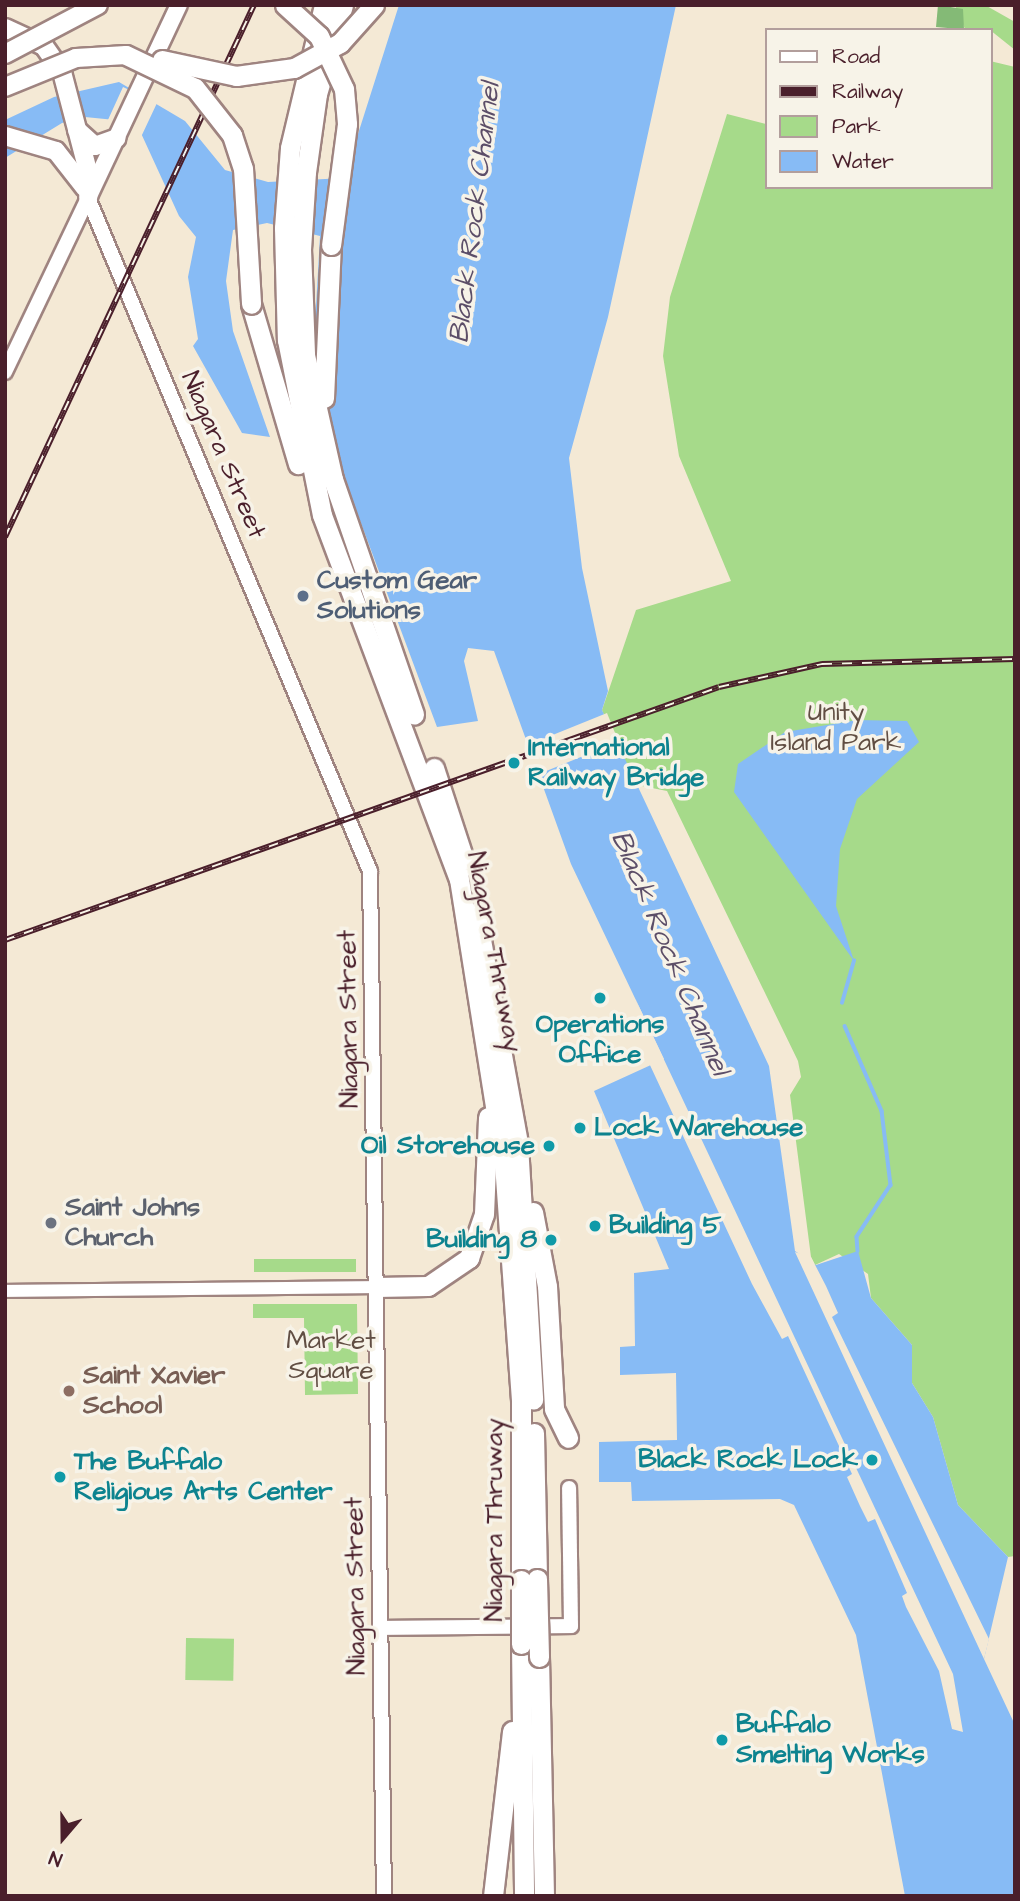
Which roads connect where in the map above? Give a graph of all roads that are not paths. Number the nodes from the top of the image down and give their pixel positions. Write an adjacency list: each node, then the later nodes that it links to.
1 (98, 5): 8 (highway, bridge)
2 (179, 5): 12 (main road)
3 (285, 5): 17 (highway, bridge)
4 (324, 5): 15 (highway, Niagara Thruway)
5 (342, 5): 15 (highway, Niagara Thruway)
6 (374, 5): 9 (highway, bridge)
7 (5, 28): 11 (highway)
8 (5, 54)
9 (126, 55): 10 (highway, bridge); 18 (highway, bridge)
10 (5, 87)
11 (76, 125): 12 (highway); 14 (highway)
12 (120, 131): 14 (main road)
13 (5, 136): 14 (highway)
14 (88, 198): 16 (main road); 21 (main road, Niagara Street)
15 (292, 251): 17 (highway, Niagara Thruway); 18 (highway, Niagara Thruway)
16 (5, 372)
17 (333, 479): 20 (highway, Niagara Thruway)
18 (322, 515): 19 (highway, Niagara Thruway)
19 (489, 1071): 21 (highway); 25 (highway, Niagara Thruway)
20 (519, 1159): 23 (highway); 25 (highway, Niagara Thruway)
21 (376, 1287): 22 (street); 26 (main road, Niagara Street)
22 (5, 1292)
23 (568, 1438)
24 (569, 1488): 26 (main road)
25 (529, 1580): 27 (highway, Niagara Thruway, bridge)
26 (381, 1628): 28 (main road, Niagara Street)
27 (527, 1655): 29 (highway); 30 (highway, Niagara Thruway); 31 (highway, Niagara Thruway)
28 (384, 1896)
29 (493, 1896)
30 (524, 1896)
31 (544, 1896)

